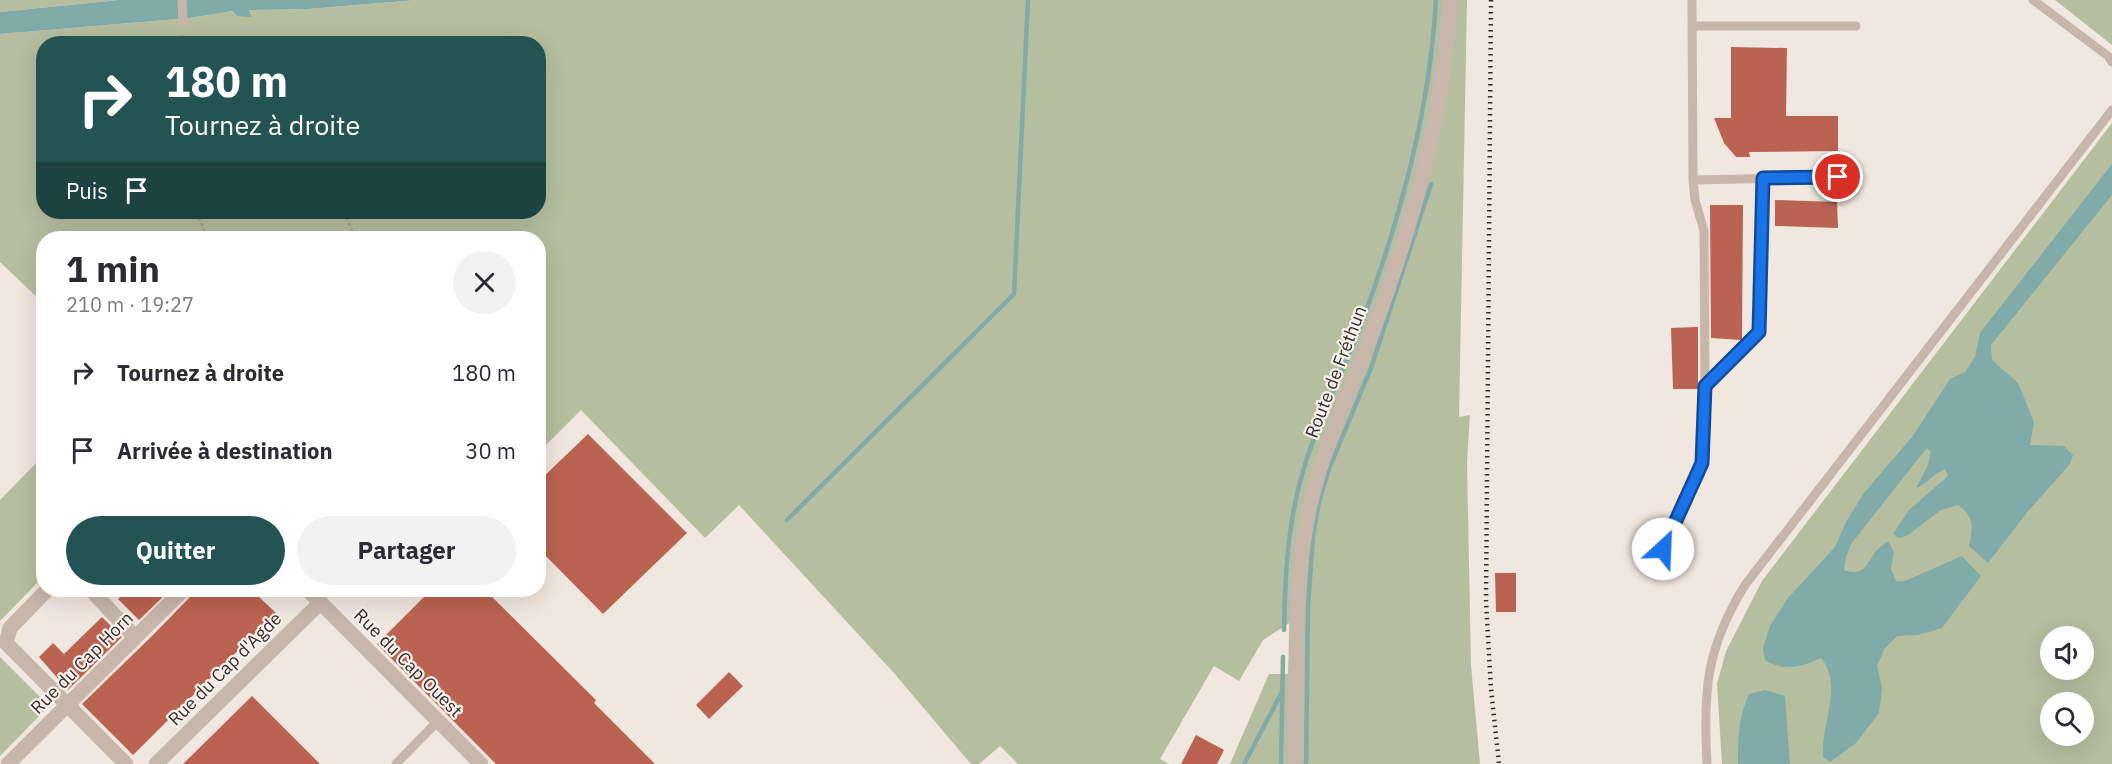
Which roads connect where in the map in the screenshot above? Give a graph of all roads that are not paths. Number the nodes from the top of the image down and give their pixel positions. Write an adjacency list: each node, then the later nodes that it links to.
1 (182, 0): 5 (lane)
2 (1450, 0): 28 (street, Route de Fréthun)
3 (1692, 0): 6 (lane)
4 (2033, 0): 8 (lane)
5 (183, 23)
6 (1692, 26): 7 (lane); 12 (lane)
7 (1856, 26)
8 (2112, 62)
9 (2112, 110): 29 (lane)
10 (1838, 177): 11 (lane)
11 (1763, 178): 12 (lane); 13 (lane)
12 (1693, 180): 13 (lane)
13 (1705, 386): 14 (lane)
14 (1663, 549)
15 (40, 597): 21 (street)
16 (98, 597): 20 (street)
17 (176, 597): 20 (street, Rue du Cap Horn)
18 (316, 597): 19 (street, Rue du Cap Ouest)
19 (321, 602): 22 (street, Rue du Cap Ouest); 23 (street, Rue du Cap d'Agde)
20 (135, 637): 21 (street, Rue du Cap Horn)
21 (67, 705): 24 (street, Rue du Cap Horn); 25 (street)
22 (438, 721): 26 (lane); 27 (street, Rue du Cap Ouest)
23 (160, 763)
24 (8, 764)
25 (126, 764)
26 (396, 764)
27 (481, 764)
28 (1296, 764)
29 (1707, 764)

